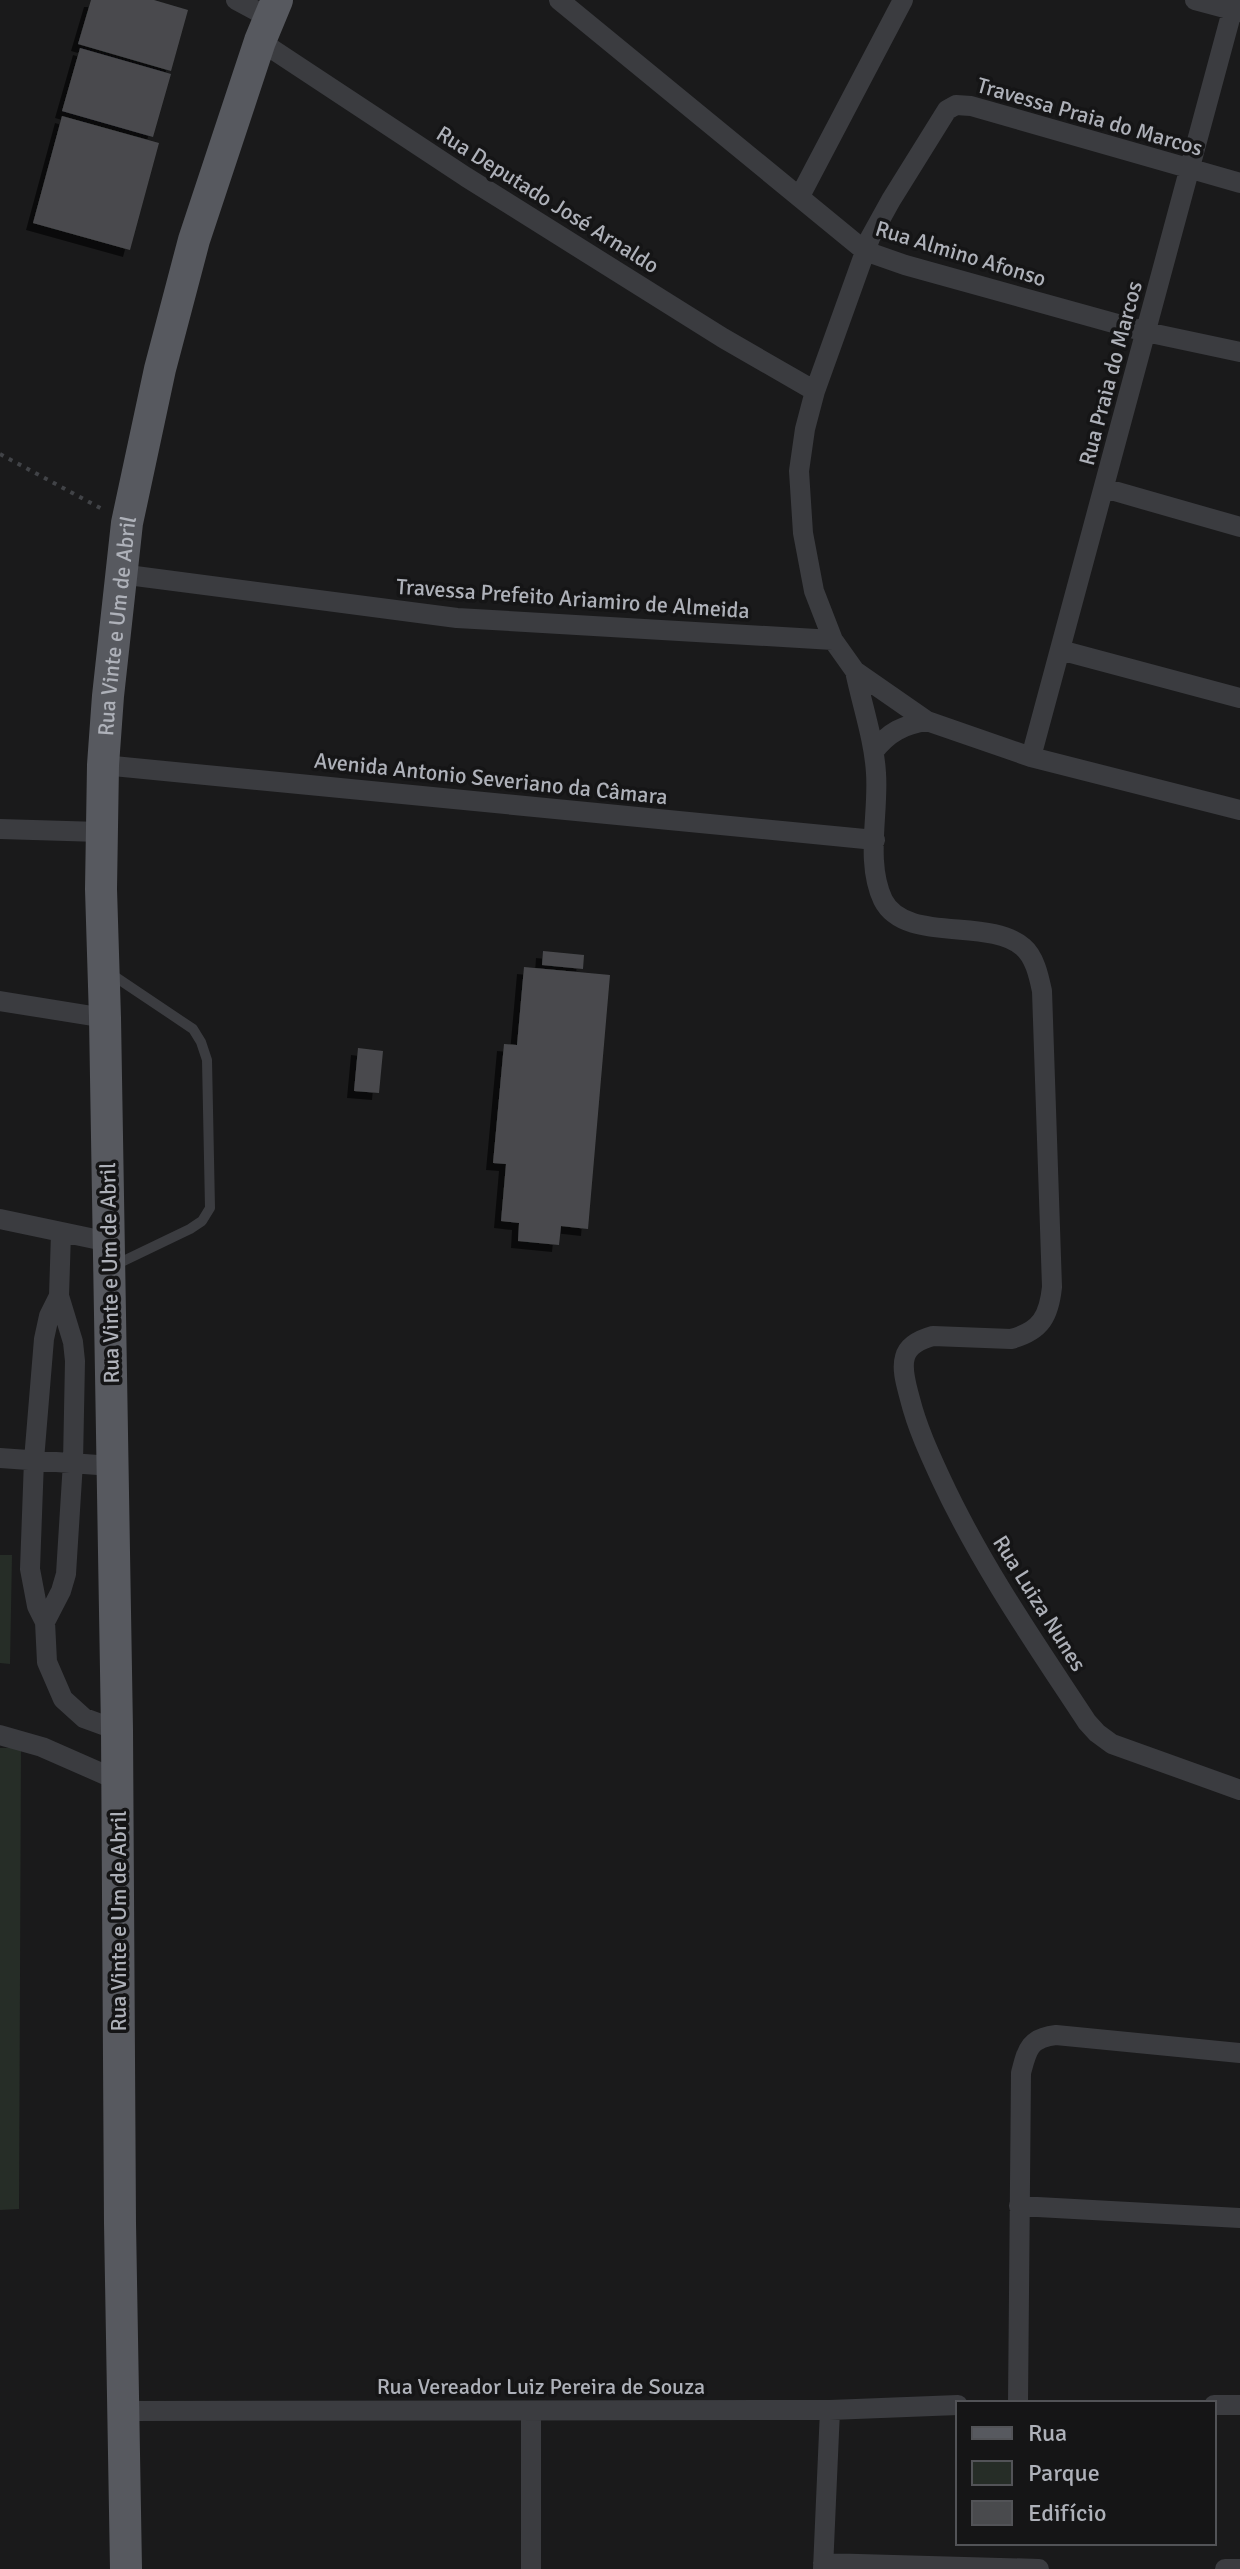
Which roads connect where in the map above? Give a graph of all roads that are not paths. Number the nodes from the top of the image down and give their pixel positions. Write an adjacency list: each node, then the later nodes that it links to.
1 (236, 0): 6 (street, Rua Deputado José Arnaldo)
2 (559, 0): 9 (street, Rua Almino Afonso)
3 (903, 0): 9 (street)
4 (1195, 0): 5 (street)
5 (1236, 7): 7 (street, Rua Praia do Marcos)
6 (269, 20): 13 (street, Rua Deputado José Arnaldo); 16 (main road, Rua Vinte e Um de Abril)
7 (1190, 169): 8 (street, Travessa Praia do Marcos); 10 (street, Travessa Praia do Marcos); 11 (street, Rua Praia do Marcos)
8 (1240, 183)
9 (800, 196): 10 (street, Rua Almino Afonso)
10 (865, 251): 11 (street, Rua Almino Afonso); 13 (street)
11 (1146, 332): 12 (street, Rua Almino Afonso); 14 (street, Rua Praia do Marcos)
12 (1240, 352)
13 (815, 391): 17 (street)
14 (1104, 488): 15 (street); 18 (street, Rua Praia do Marcos)
15 (1240, 527)
16 (120, 574): 17 (street, Travessa Prefeito Ariamiro de Almeida); 24 (main road, Rua Vinte e Um de Abril)
17 (833, 640): 19 (street)
18 (1060, 650): 20 (street); 23 (street, Rua Praia do Marcos)
19 (855, 671): 21 (street); 22 (street)
20 (1240, 698)
21 (927, 721): 22 (street); 23 (street)
22 (874, 751): 28 (street)
23 (1031, 757): 25 (street)
24 (103, 765): 27 (main road, Rua Vinte e Um de Abril); 28 (street, Avenida Antonio Severiano da Câmara)
25 (1240, 810)
26 (0, 829): 27 (street)
27 (100, 832): 29 (main road, Rua Vinte e Um de Abril)
28 (875, 840): 44 (street, Rua Luiza Nunes)
29 (104, 970): 31 (main road, Rua Vinte e Um de Abril); 34 (lane)
30 (0, 1001): 31 (street)
31 (105, 1018): 34 (main road, Rua Vinte e Um de Abril)
32 (0, 1219): 33 (street)
33 (61, 1233): 34 (street); 35 (street)
34 (108, 1255): 39 (main road, Rua Vinte e Um de Abril)
35 (59, 1296): 37 (street); 38 (street)
36 (0, 1458): 37 (street)
37 (34, 1460): 38 (street); 40 (street)
38 (73, 1462): 39 (street); 40 (street)
39 (112, 1466): 41 (main road, Rua Vinte e Um de Abril)
40 (45, 1622): 41 (street)
41 (117, 1730): 43 (main road, Rua Vinte e Um de Abril)
42 (0, 1735): 43 (street)
43 (117, 1780): 53 (main road, Rua Vinte e Um de Abril)
44 (1240, 1790)
45 (1240, 2053): 46 (street)
46 (1019, 2206): 47 (street); 48 (street)
47 (1240, 2218)
48 (1018, 2401)
49 (956, 2405): 52 (street, Rua Vereador Luiz Pereira de Souza)
50 (1216, 2405): 51 (street)
51 (1240, 2405)
52 (830, 2410): 54 (street, Rua Vereador Luiz Pereira de Souza); 55 (street)
53 (125, 2411): 54 (street, Rua Vereador Luiz Pereira de Souza); 56 (main road, Rua Vinte e Um de Abril)
54 (531, 2412): 57 (street)
55 (823, 2566): 58 (street)
56 (126, 2569)
57 (531, 2569)
58 (1039, 2569)
59 (1225, 2569): 60 (street)
60 (1240, 2569)

